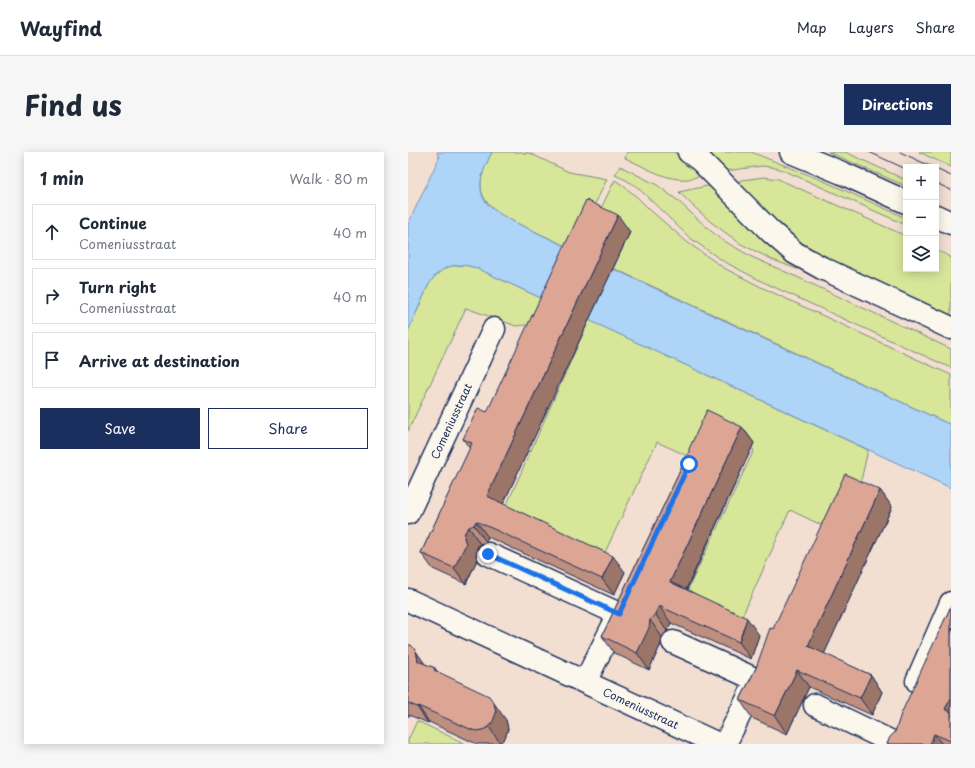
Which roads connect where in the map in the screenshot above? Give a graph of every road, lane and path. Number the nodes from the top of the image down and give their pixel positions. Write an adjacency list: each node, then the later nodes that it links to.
1 (689, 152): 6 (street)
2 (791, 152): 3 (street)
3 (903, 201)
4 (939, 217): 5 (street)
5 (951, 223)
6 (951, 328)
7 (494, 329): 8 (street, Comeniusstraat)
8 (408, 513)
9 (488, 554): 15 (street)
10 (408, 600): 15 (street, Comeniusstraat)
11 (951, 603): 16 (street)
12 (673, 642): 14 (street)
13 (764, 659): 14 (street)
14 (757, 680): 20 (street)
15 (585, 682): 19 (street, Comeniusstraat)
16 (910, 700)
17 (814, 704): 21 (street)
18 (903, 722): 21 (street)
19 (718, 744)
20 (725, 744)
21 (896, 744)

